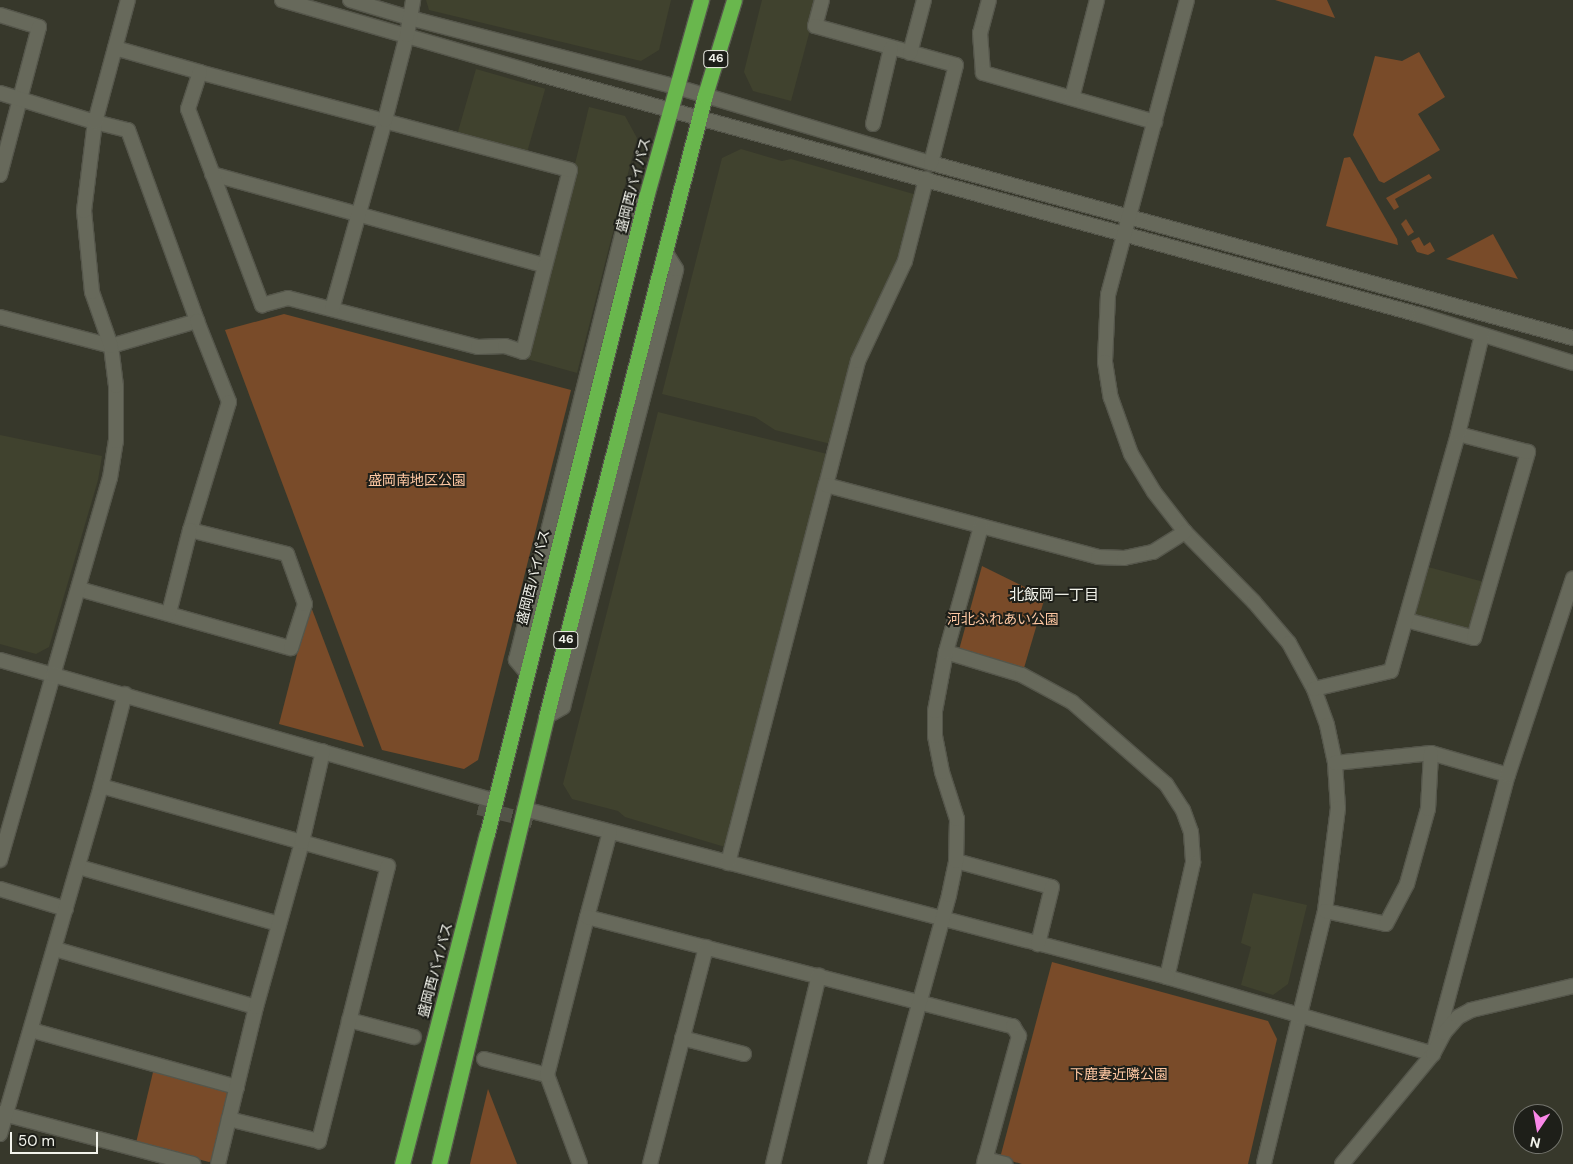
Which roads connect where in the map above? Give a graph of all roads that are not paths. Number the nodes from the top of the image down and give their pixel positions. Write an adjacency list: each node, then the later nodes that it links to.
1 (128, 0): 15 (street)
2 (282, 0): 14 (street)
3 (350, 0): 13 (street)
4 (413, 0): 13 (street)
5 (701, 0): 19 (highway, 盛岡西バイパス / 46)
6 (822, 0): 16 (street)
7 (924, 0): 17 (street)
8 (989, 0): 23 (street)
9 (1097, 0): 23 (street)
10 (1187, 0): 28 (street)
11 (736, 2): 21 (highway, 46)
12 (0, 15): 22 (street)
13 (410, 18): 14 (street); 19 (street)
14 (407, 35): 24 (street); 26 (street)
15 (115, 48): 18 (street); 27 (street)
16 (891, 48): 17 (street); 29 (street)
17 (910, 53): 30 (street)
18 (200, 72): 26 (street); 31 (street)
19 (677, 87): 21 (street); 24 (highway, 盛岡西バイパス / 46)
20 (0, 93): 22 (street)
21 (705, 95): 25 (highway, 46); 30 (street)
22 (20, 98): 27 (street); 32 (street)
23 (1072, 98): 28 (street)
24 (671, 110): 25 (street); 64 (highway, 盛岡西バイパス / 46)
25 (700, 118): 33 (street); 65 (highway, 46)
26 (385, 120): 34 (street); 37 (street)
27 (95, 122): 40 (street); 43 (street)
28 (1155, 122): 35 (street)
29 (872, 124)
30 (931, 163): 35 (street)
31 (212, 174): 34 (street); 38 (street)
32 (0, 175)
33 (926, 179): 36 (street); 46 (street)
34 (360, 214): 37 (street); 38 (street)
35 (1129, 216): 36 (street); 42 (street)
36 (1124, 235): 41 (street); 49 (street)
37 (545, 266): 38 (street)
38 (332, 309)
39 (0, 317): 43 (street)
40 (197, 321): 43 (street); 48 (street)
41 (1482, 335): 44 (street); 45 (street)
42 (1573, 338)
43 (111, 346): 51 (street)
44 (1573, 363)
45 (1458, 434): 53 (street); 53 (street)
46 (826, 485): 47 (street); 70 (street)
47 (981, 527): 49 (street); 54 (street)
48 (190, 530): 52 (street); 52 (street)
49 (1185, 532): 57 (street)
50 (1572, 582): 62 (street)
51 (79, 589): 52 (street); 56 (street)
52 (168, 613)
53 (1406, 620): 57 (street)
54 (946, 652): 69 (street); 82 (street)
55 (0, 660): 56 (street)
56 (53, 675): 58 (street); 68 (street)
57 (1314, 689): 61 (street)
58 (125, 694): 59 (street); 63 (street)
59 (323, 751): 64 (street); 67 (street)
60 (1431, 753): 61 (street); 62 (street); 74 (street)
61 (1336, 763): 74 (street)
62 (1508, 775): 92 (street)
63 (101, 786): 67 (street); 71 (street)
64 (495, 801): 103 (highway, 盛岡西バイパス / 46)
65 (524, 809): 66 (street); 104 (highway, 46)
66 (610, 832): 70 (street); 75 (street)
67 (302, 842): 77 (street); 87 (street)
68 (0, 860)
69 (956, 861): 76 (street); 78 (street)
70 (728, 863): 76 (street)
71 (78, 867): 73 (street); 77 (street)
72 (0, 889): 73 (street)
73 (66, 910): 80 (street)
74 (1325, 911): 86 (street)
75 (587, 916): 79 (street); 94 (street)
76 (942, 920): 78 (street); 84 (street)
77 (280, 924): 85 (street)
78 (1038, 944): 82 (street)
79 (706, 947): 81 (street); 90 (street)
80 (55, 949): 85 (street); 88 (street)
81 (819, 976): 84 (street); 107 (street)
82 (1167, 977): 86 (street)
83 (1573, 986): 92 (street)
84 (919, 1002): 100 (street); 108 (street)
85 (256, 1007): 95 (street)
86 (1300, 1016): 92 (street); 110 (street)
87 (349, 1020): 89 (street); 97 (street)
88 (31, 1030): 95 (street); 96 (street)
89 (414, 1037)
90 (682, 1038): 91 (street); 106 (street)
91 (744, 1054)
92 (1433, 1054): 111 (street)
93 (484, 1059): 94 (street)
94 (546, 1075): 105 (street)
95 (237, 1087): 97 (street)
96 (3, 1114): 98 (street); 99 (street)
97 (229, 1119): 102 (street)
98 (0, 1134)
99 (144, 1158): 101 (street)
100 (985, 1161): 109 (street)
101 (193, 1164)
102 (218, 1164)
103 (402, 1164)
104 (439, 1164)
105 (580, 1164)
106 (650, 1164)
107 (774, 1164)
108 (875, 1164)
109 (1005, 1164)
110 (1264, 1164)
111 (1342, 1164)

